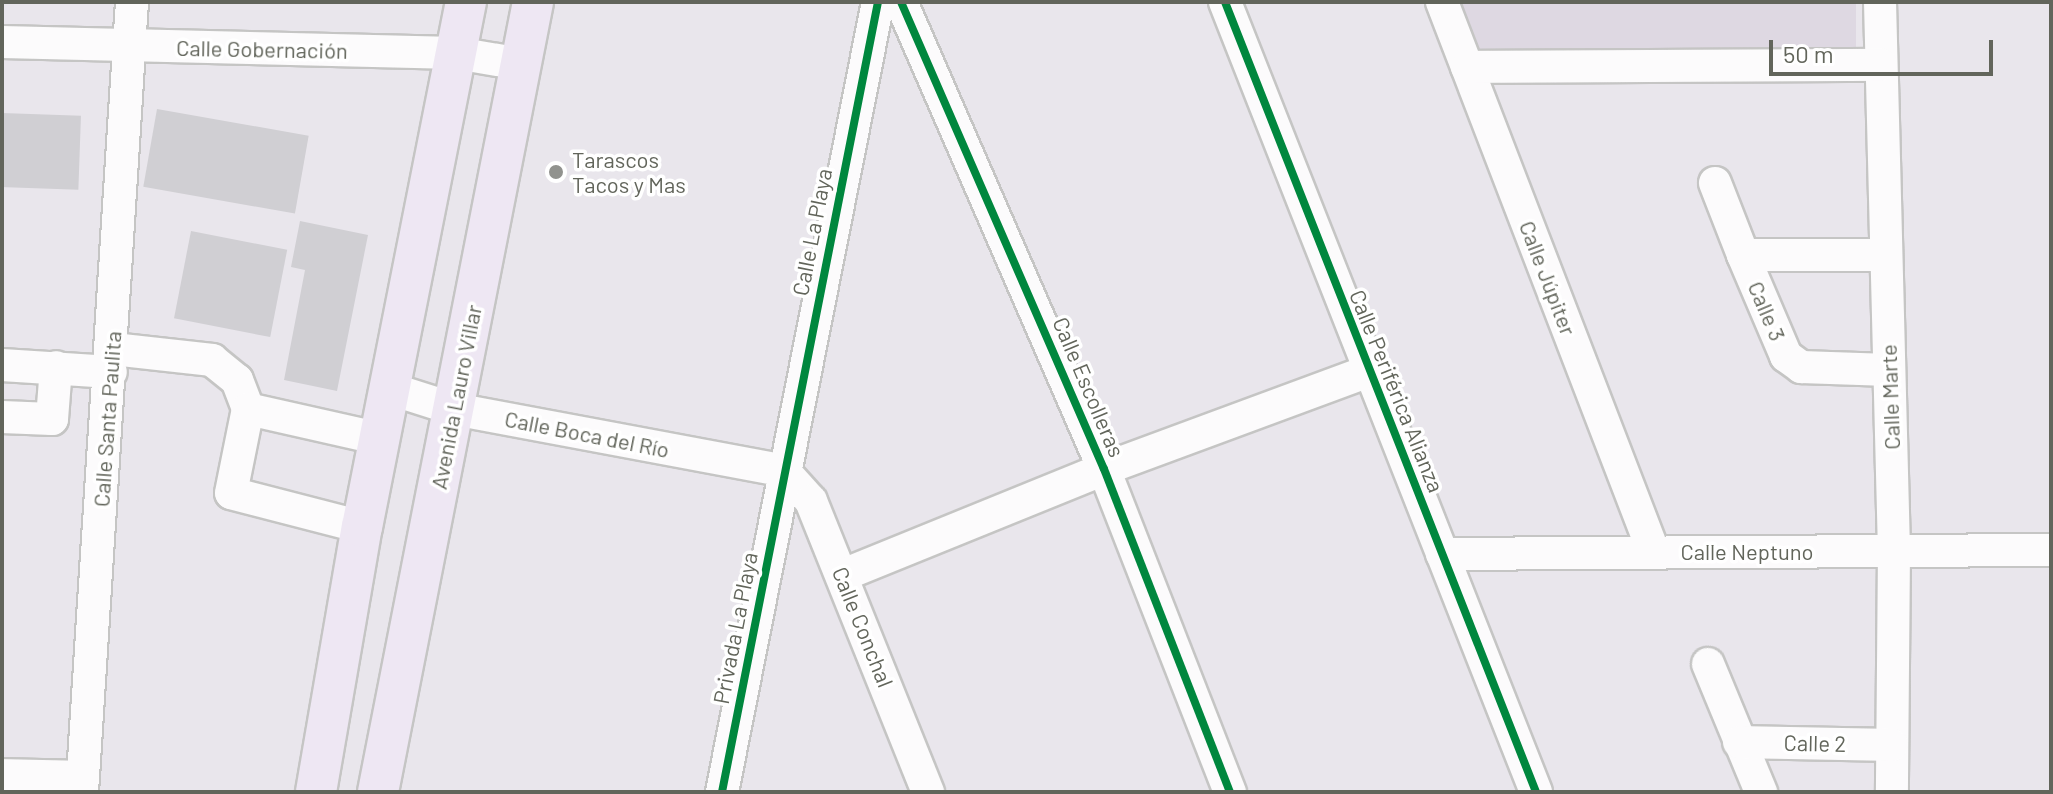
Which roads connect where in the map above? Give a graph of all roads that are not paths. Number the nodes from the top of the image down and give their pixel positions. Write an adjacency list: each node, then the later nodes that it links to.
1 (132, 2): 10 (street, Calle Santa Paulita)
2 (466, 2): 11 (main road)
3 (533, 2): 12 (main road, Avenida Lauro Villar)
4 (878, 2): 29 (street, Calle La Playa)
5 (901, 2): 28 (street, Calle Escolleras)
6 (1225, 2): 22 (street, Calle Periférica Alianza)
7 (1442, 2): 14 (street, Calle Júpiter)
8 (1880, 2): 13 (street, Calle Marte)
9 (2, 42): 10 (street, Calle Gobernación)
10 (129, 47): 11 (street, Calle Gobernación); 18 (street, Calle Santa Paulita)
11 (456, 53): 12 (street, Calle Gobernación); 23 (main road)
12 (521, 64): 25 (main road, Avenida Lauro Villar)
13 (1881, 65): 14 (street); 17 (street, Calle Marte)
14 (1467, 67): 33 (street, Calle Júpiter)
15 (1715, 183): 16 (street)
16 (1743, 255): 17 (street, Calle 3); 21 (street, Calle 3)
17 (1885, 255): 21 (street, Calle Marte)
18 (112, 360): 20 (street); 24 (street); 40 (street, Calle Santa Paulita)
19 (2, 365): 20 (street)
20 (56, 367): 26 (street)
21 (1889, 370): 32 (street, Calle Marte)
22 (1369, 371): 28 (street); 34 (street, Calle Periférica Alianza)
23 (391, 389): 25 (street, Calle Boca del Río); 27 (main road)
24 (248, 409): 27 (street); 30 (street)
25 (454, 409): 29 (street, Calle Boca del Río); 42 (main road, Avenida Lauro Villar)
26 (2, 417)
27 (381, 439): 30 (main road)
28 (1104, 469): 35 (street); 45 (street, Calle Escolleras)
29 (784, 471): 35 (street, Calle Conchal); 43 (street, Privada La Playa)
30 (362, 527): 41 (main road)
31 (2051, 550): 32 (street, Calle Neptuno)
32 (1894, 551): 33 (street, Calle Neptuno); 38 (street, Calle Marte)
33 (1654, 553): 34 (street, Calle Neptuno)
34 (1442, 554): 46 (street, Calle Periférica Alianza)
35 (843, 575): 44 (street, Calle Conchal)
36 (1708, 664): 37 (street)
37 (1739, 742): 38 (street, Calle 2); 47 (street)
38 (1892, 745): 48 (street, Calle Marte)
39 (20, 781): 40 (street)
40 (82, 785)
41 (316, 792)
42 (378, 792)
43 (722, 792)
44 (928, 792)
45 (1230, 792)
46 (1536, 792)
47 (1761, 792)
48 (1892, 792)

